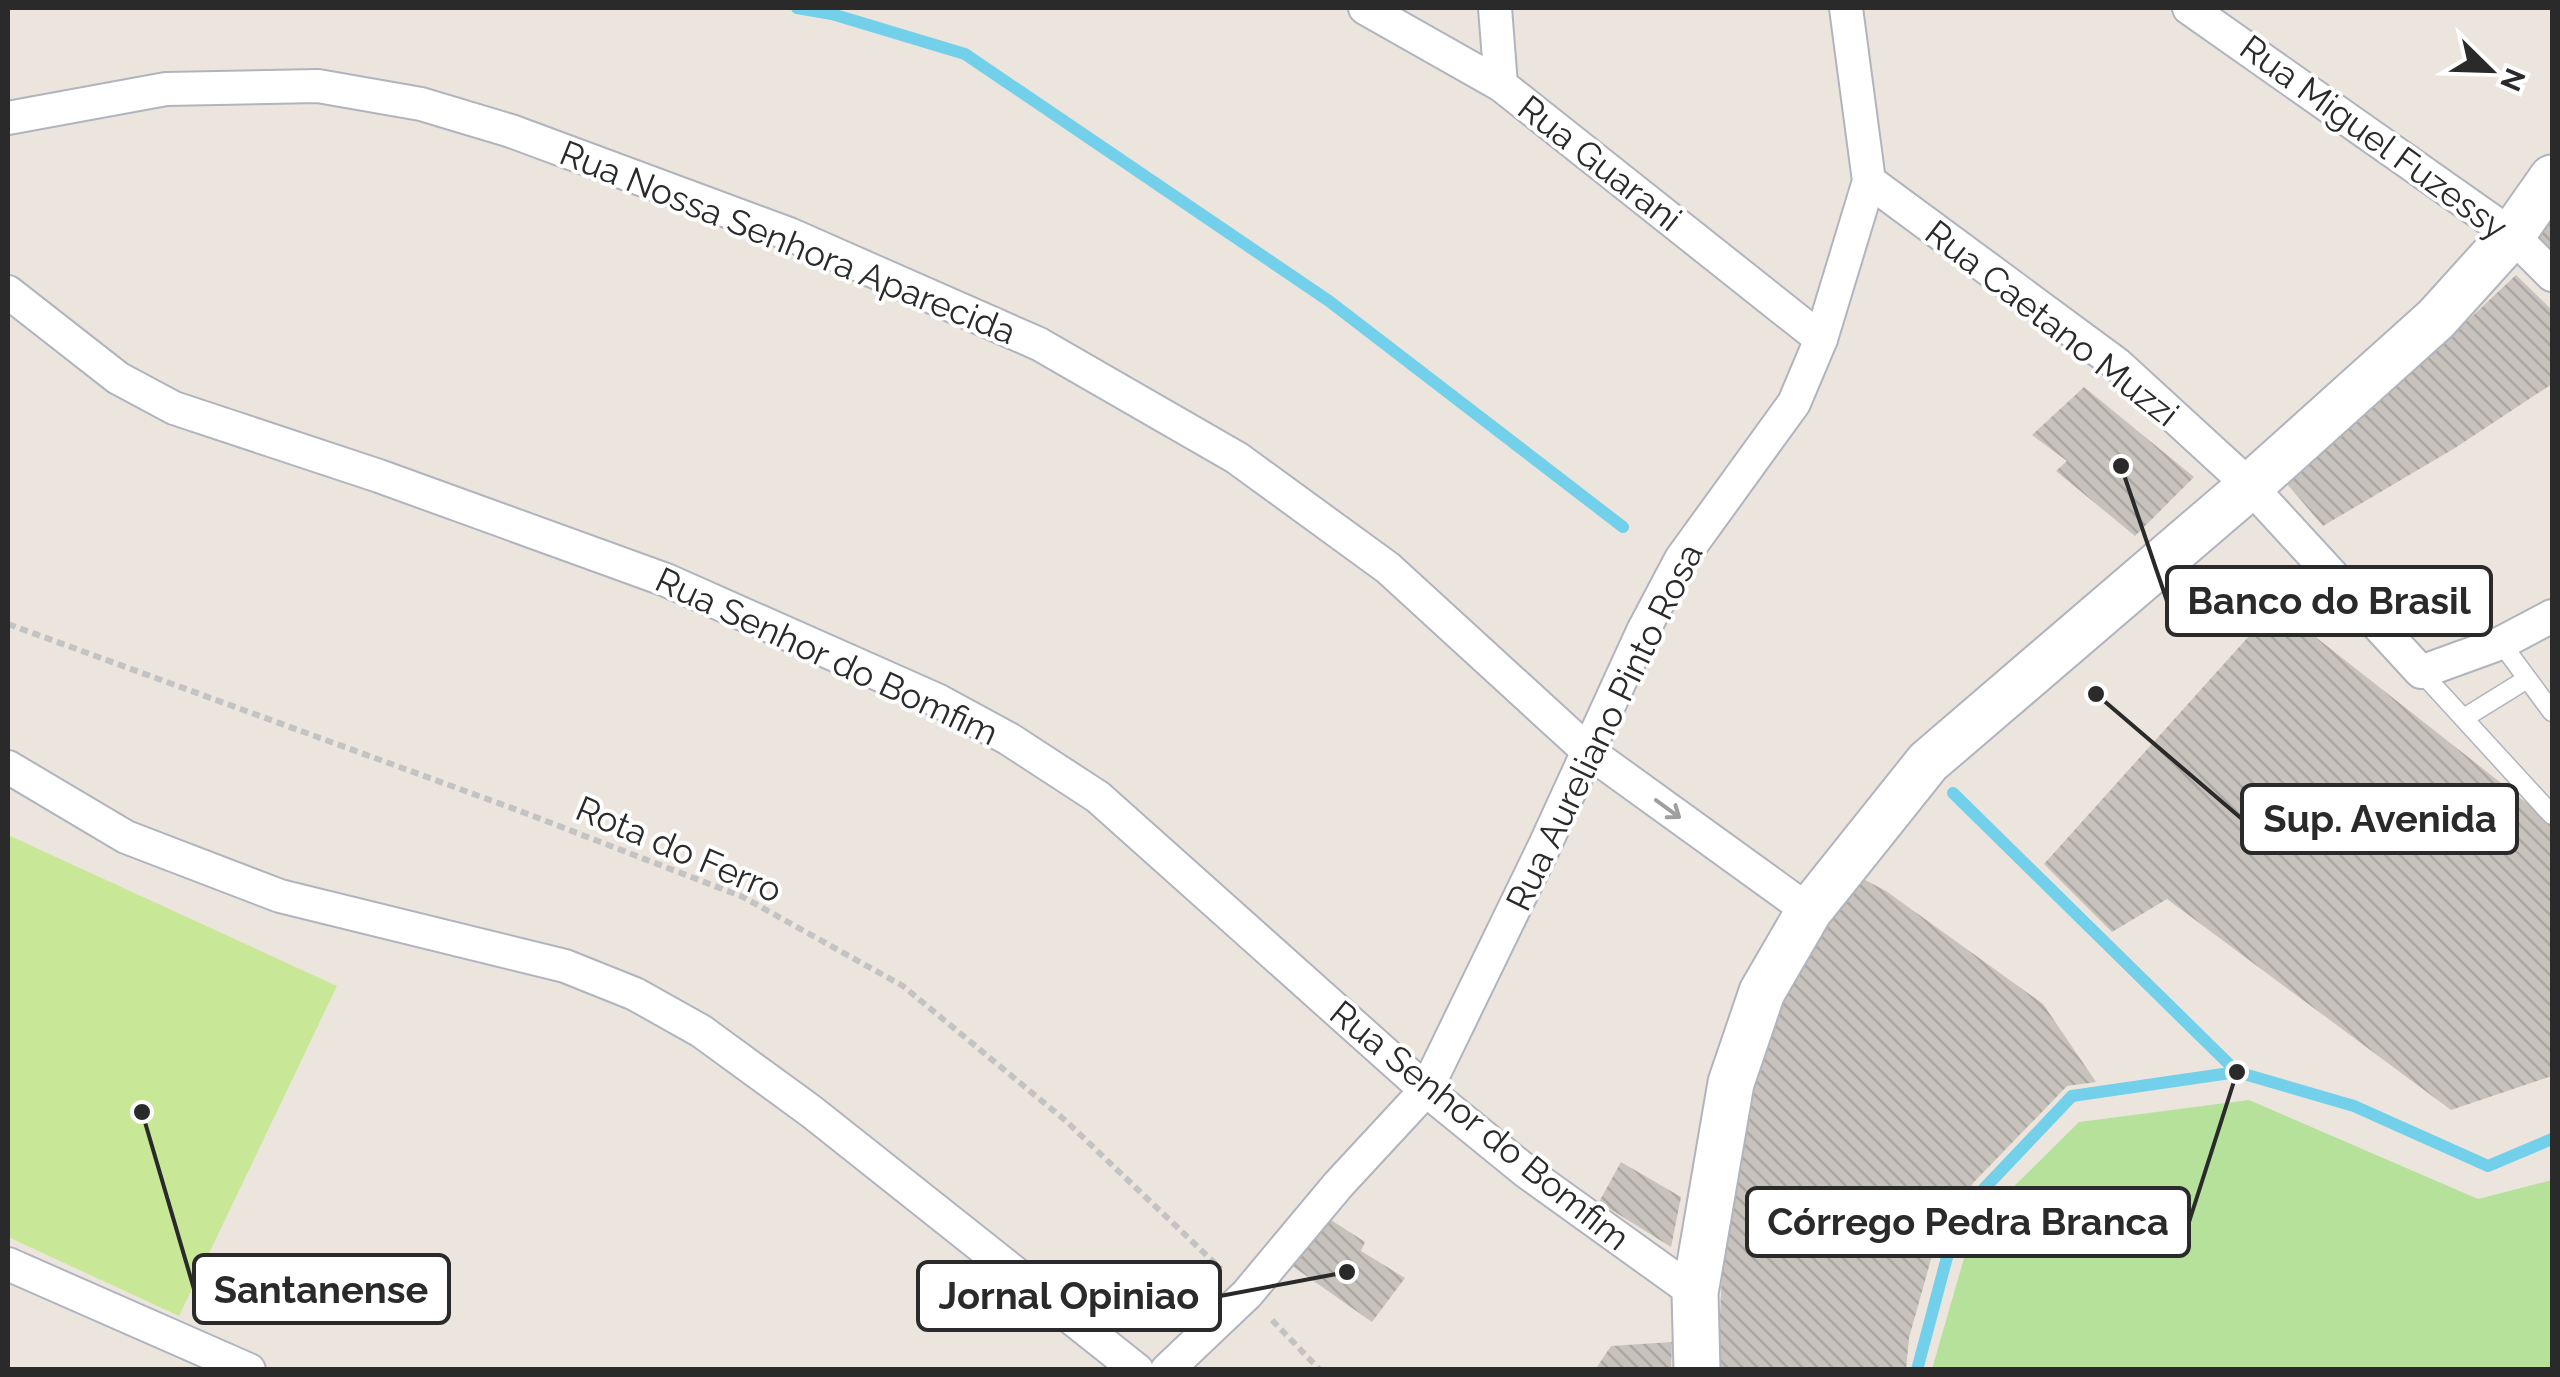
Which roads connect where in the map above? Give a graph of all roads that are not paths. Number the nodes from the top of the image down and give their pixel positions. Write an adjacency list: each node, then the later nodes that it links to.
1 (1365, 8): 5 (street, Rua Guarani)
2 (1495, 8): 5 (street)
3 (1846, 8): 8 (street, Rua Aureliano Pinto Rosa)
4 (2189, 8): 9 (street, Rua Miguel Fuzessy)
5 (1501, 85): 12 (street, Rua Guarani)
6 (8, 118): 20 (street, Rua Nossa Senhora Aparecida)
7 (2552, 178): 9 (main road)
8 (1869, 181): 12 (street, Rua Aureliano Pinto Rosa); 13 (street, Rua Caetano Muzzi)
9 (2512, 235): 10 (street, Rua Miguel Fuzessy); 13 (main road)
10 (2552, 276)
11 (8, 292): 24 (street, Rua Senhor do Bomfim)
12 (1821, 339): 20 (street, Rua Aureliano Pinto Rosa)
13 (2250, 486): 16 (street, Rua Caetano Muzzi); 23 (main road)
14 (2552, 616): 15 (street)
15 (2501, 643): 16 (street); 17 (lane)
16 (2421, 672): 19 (lane)
17 (2528, 679): 18 (lane); 19 (lane)
18 (2552, 712)
19 (2464, 718): 22 (lane)
20 (1589, 752): 23 (street, Rua Nossa Senhora Aparecida, one-way to 23); 24 (street, Rua Aureliano Pinto Rosa)
21 (8, 766): 28 (street)
22 (2552, 815)
23 (1809, 911): 26 (main road)
24 (1426, 1090): 26 (street, Rua Senhor do Bomfim); 29 (street, Rua Aureliano Pinto Rosa)
25 (8, 1264): 27 (street)
26 (1694, 1294): 30 (main road)
27 (249, 1370)
28 (1137, 1370)
29 (1167, 1370)
30 (1697, 1370)

